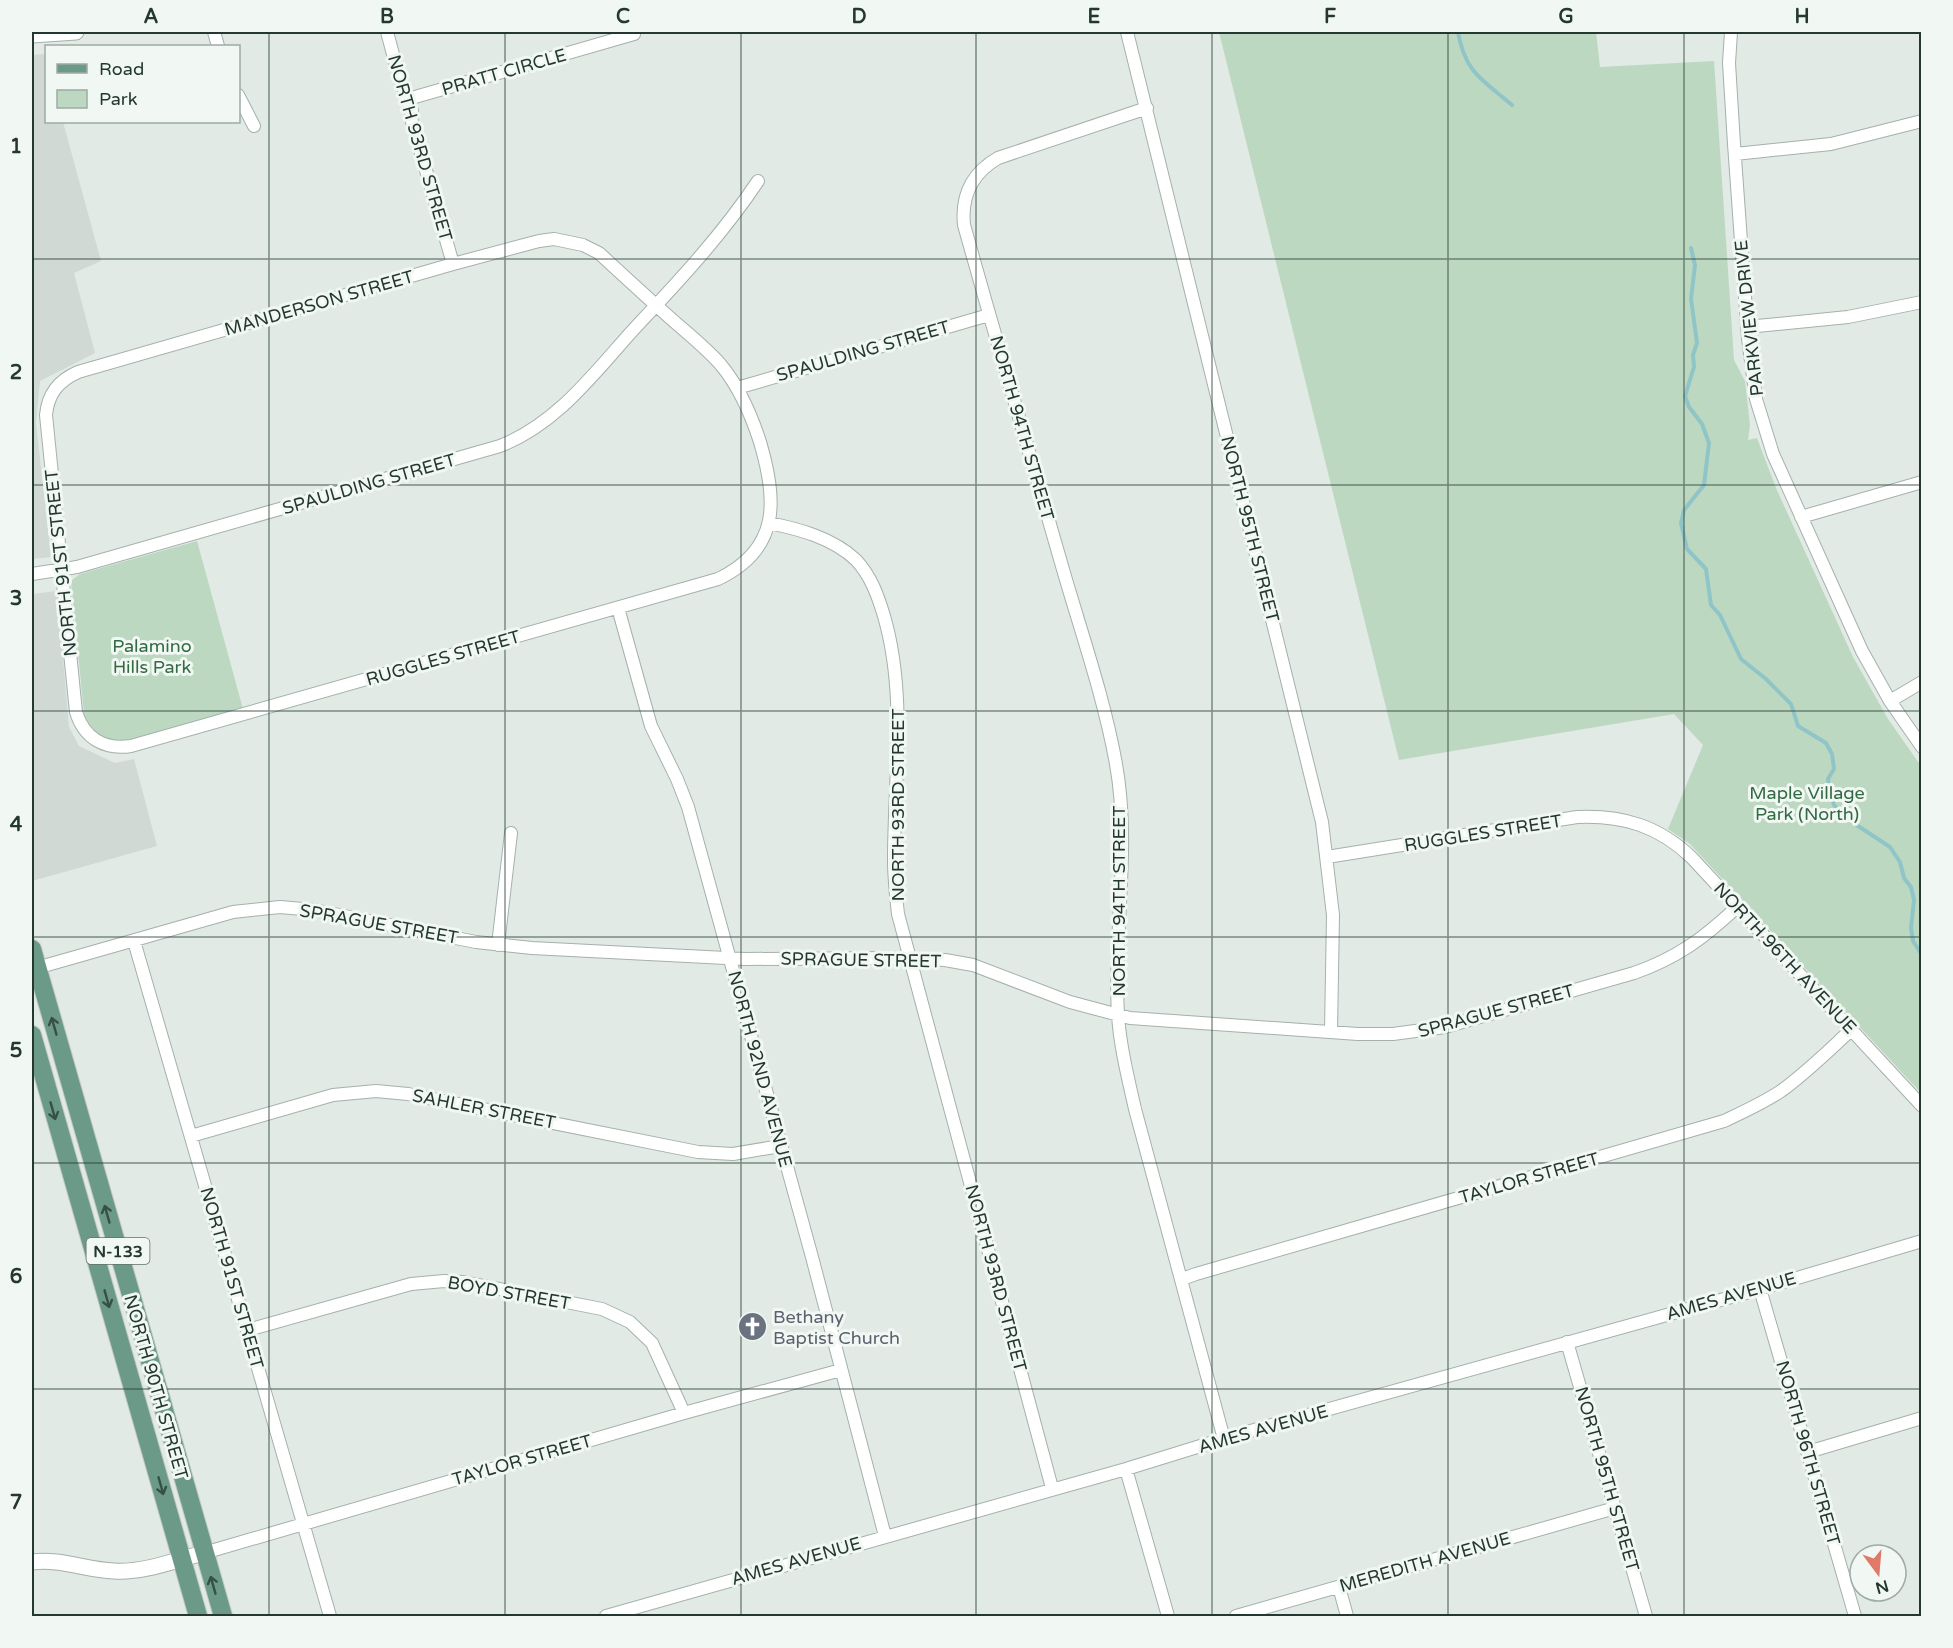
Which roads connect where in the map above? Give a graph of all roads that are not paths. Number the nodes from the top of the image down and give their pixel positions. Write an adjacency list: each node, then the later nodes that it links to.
1 (76, 32): 6 (street)
2 (387, 32): 8 (street, NORTH 93RD STREET)
3 (1127, 32): 9 (street, NORTH 95TH STREET)
4 (1731, 32): 12 (street, PARKVIEW DRIVE)
5 (634, 34): 8 (street, PRATT CIRCLE)
6 (32, 35)
7 (240, 99): 11 (street)
8 (408, 99): 14 (street, NORTH 93RD STREET)
9 (1147, 108): 17 (street, NORTH 94TH STREET); 33 (street, NORTH 95TH STREET)
10 (1922, 121): 12 (street)
11 (254, 126)
12 (1735, 154): 18 (street, PARKVIEW DRIVE)
13 (758, 181): 16 (street, SPAULDING STREET)
14 (453, 264): 16 (street, MANDERSON STREET); 19 (street, MANDERSON STREET)
15 (1922, 302): 18 (street)
16 (656, 305): 20 (street); 24 (street, SPAULDING STREET)
17 (989, 315): 20 (street, SPAULDING STREET); 41 (street, NORTH 94TH STREET)
18 (1747, 327): 22 (street, PARKVIEW DRIVE)
19 (58, 384): 24 (street, NORTH 91ST STREET)
20 (737, 388): 23 (street)
21 (1922, 482): 22 (street)
22 (1801, 517): 28 (street, PARKVIEW DRIVE)
23 (769, 523): 26 (street, RUGGLES STREET); 39 (street, NORTH 93RD STREET)
24 (61, 570): 25 (street, SPAULDING STREET); 29 (street, NORTH 91ST STREET)
25 (32, 574)
26 (618, 608): 29 (street, RUGGLES STREET); 38 (street, NORTH 92ND AVENUE)
27 (1922, 682): 28 (street)
28 (1890, 701): 30 (street, PARKVIEW DRIVE)
29 (93, 739)
30 (1922, 747)
31 (1638, 824): 33 (street, RUGGLES STREET); 34 (street, NORTH 96TH AVENUE)
32 (511, 833): 36 (street)
33 (1327, 857): 43 (street, NORTH 95TH STREET)
34 (1737, 907): 42 (street, NORTH 96TH AVENUE); 43 (street, SPRAGUE STREET)
35 (134, 941): 36 (street, SPRAGUE STREET); 40 (street, SPRAGUE STREET); 46 (street, NORTH 91ST STREET)
36 (498, 945): 38 (street, SPRAGUE STREET)
37 (32, 949): 40 (main road, NORTH 90TH STREET / N-133)
38 (730, 958): 39 (street, SPRAGUE STREET); 47 (street, NORTH 92ND AVENUE)
39 (909, 959): 41 (street, SPRAGUE STREET); 59 (street, NORTH 93RD STREET)
40 (34, 969): 63 (main road, NORTH 90TH STREET / N-133, one-way to 40)
41 (1119, 1015): 43 (street, SPRAGUE STREET); 49 (street, NORTH 94TH STREET)
42 (1851, 1030): 45 (street, NORTH 96TH AVENUE); 49 (street, TAYLOR STREET)
43 (1331, 1032)
44 (32, 1035): 64 (main road, NORTH 90TH STREET / N-133, one-way to 64)
45 (1922, 1106)
46 (191, 1136): 47 (street, SAHLER STREET); 51 (street, NORTH 91ST STREET)
47 (780, 1146): 53 (street, NORTH 92ND AVENUE)
48 (1922, 1241): 50 (street, AMES AVENUE)
49 (1182, 1280): 56 (street, NORTH 94TH STREET)
50 (1760, 1289): 52 (street, AMES AVENUE); 57 (street, NORTH 96TH STREET)
51 (248, 1330): 54 (street, BOYD STREET); 61 (street, NORTH 91ST STREET)
52 (1567, 1342): 56 (street, AMES AVENUE); 60 (street, NORTH 95TH STREET)
53 (841, 1370): 54 (street, TAYLOR STREET); 62 (street, NORTH 92ND AVENUE)
54 (684, 1413): 61 (street, TAYLOR STREET)
55 (1922, 1418): 57 (street)
56 (1224, 1438): 58 (street, AMES AVENUE)
57 (1808, 1452): 75 (street, NORTH 96TH STREET)
58 (1126, 1468): 59 (street, AMES AVENUE); 71 (street)
59 (1052, 1488): 62 (street, AMES AVENUE)
60 (1615, 1508): 66 (street, MEREDITH AVENUE); 74 (street, NORTH 95TH STREET)
61 (302, 1524): 63 (street, TAYLOR STREET); 69 (street, NORTH 91ST STREET)
62 (885, 1536): 70 (street, AMES AVENUE)
63 (204, 1553): 64 (street); 68 (main road, NORTH 90TH STREET / N-133, one-way to 63)
64 (182, 1558): 65 (street); 67 (main road, NORTH 90TH STREET / N-133)
65 (32, 1562)
66 (1339, 1587): 72 (street, MEREDITH AVENUE); 73 (street)
67 (198, 1617)
68 (223, 1617)
69 (330, 1617)
70 (606, 1617)
71 (1168, 1617)
72 (1236, 1617)
73 (1347, 1617)
74 (1646, 1617)
75 (1855, 1617)

